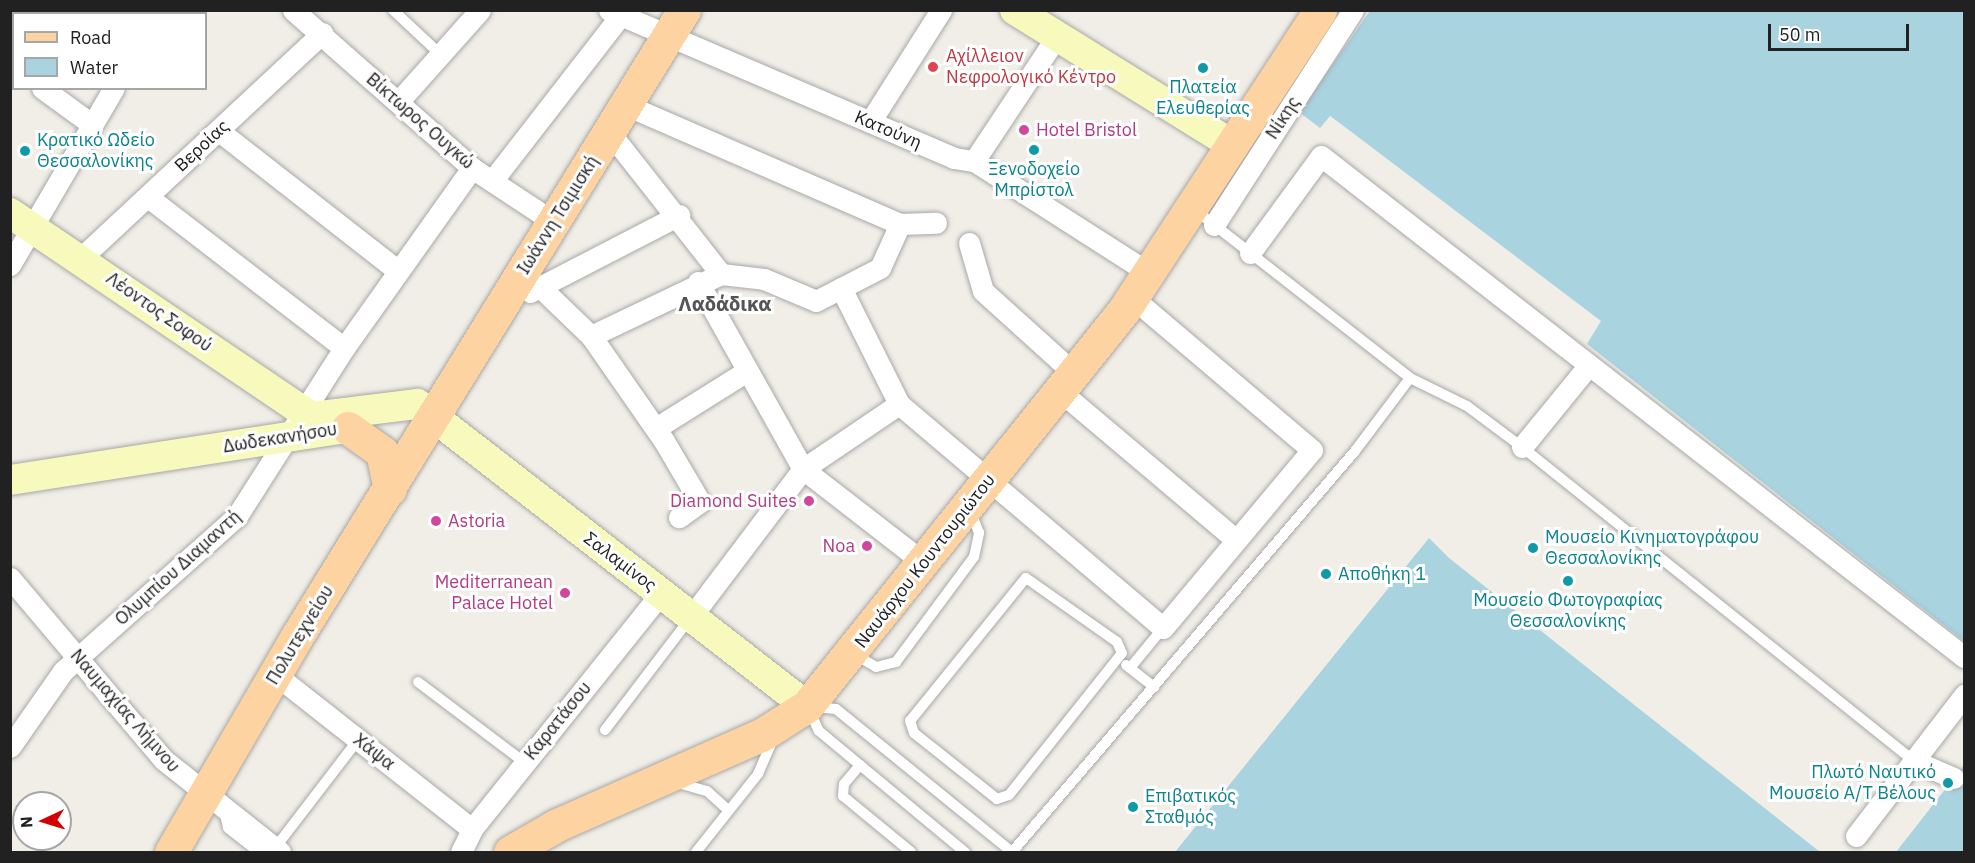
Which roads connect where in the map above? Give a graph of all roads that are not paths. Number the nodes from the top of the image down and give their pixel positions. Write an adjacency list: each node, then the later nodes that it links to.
1 (293, 10): 10 (street, Βίκτωρος Ουγκώ)
2 (393, 10): 11 (lane)
3 (480, 10): 11 (street)
4 (941, 10): 16 (street)
5 (1320, 10): 20 (main road, Νίκης)
6 (1353, 10): 26 (street, Νίκης)
7 (614, 13): 9 (street, Κατούνη); 23 (street)
8 (1039, 20): 20 (main road); 21 (street)
9 (676, 24): 15 (main road, Ιωάννη Τσιμισκή); 16 (street, Κατούνη)
10 (322, 33): 14 (street, Βίκτωρος Ουγκώ); 18 (street, Βεροίας)
11 (440, 54): 14 (street)
12 (45, 90): 17 (street)
13 (113, 90): 17 (street)
14 (398, 102): 22 (street, Βίκτωρος Ουγκώ)
15 (626, 105): 19 (main road, Ιωάννη Τσιμισκή); 30 (street)
16 (870, 122): 21 (street, Κατούνη)
17 (90, 123): 27 (street)
18 (219, 131): 24 (street, Βεροίας); 35 (street)
19 (610, 133): 25 (street); 28 (main road, Ιωάννη Τσιμισκή)
20 (1233, 144): 26 (main road, Ναυάρχου Κουντουριώτου)
21 (974, 160): 38 (street, Κατούνη)
22 (472, 168): 23 (street, Βίκτωρος Ουγκώ); 35 (street, Ολυμπίου Διαμαντή)
23 (492, 181): 28 (street, Βίκτωρος Ουγκώ)
24 (148, 197): 33 (street, Βεροίας); 43 (street)
25 (679, 216): 36 (street); 39 (street)
26 (1204, 217): 32 (lane); 38 (main road, Ναυάρχου Κουντουριώτου)
27 (21, 219): 33 (main road, Λέοντος Σοφού); 34 (street)
28 (554, 222): 41 (main road, Ιωάννη Τσιμισκή)
29 (936, 223): 30 (street)
30 (900, 224): 40 (street)
31 (969, 243): 47 (street)
32 (1250, 254): 44 (street); 46 (lane)
33 (81, 258): 50 (main road, Λέοντος Σοφού)
34 (10, 265)
35 (397, 270): 43 (street, Ολυμπίου Διαμαντή)
36 (721, 274): 37 (street); 40 (street)
37 (698, 282): 42 (street); 45 (street)
38 (1142, 286): 47 (main road, Ναυάρχου Κουντουριώτου); 58 (street, Κατούνη)
39 (540, 287): 41 (street); 42 (street)
40 (841, 288): 48 (street)
41 (502, 304): 49 (main road, Ιωάννη Τσιμισκή)
42 (591, 336): 51 (street)
43 (344, 348): 50 (street, Ολυμπίου Διαμαντή)
44 (1588, 366): 52 (street); 65 (street)
45 (747, 371): 51 (street); 53 (street)
46 (1410, 378): 52 (lane); 71 (lane)
47 (1068, 383): 56 (main road, Ναυάρχου Κουντουριώτου); 58 (street)
48 (899, 404): 53 (street); 56 (street)
49 (433, 419): 50 (main road, Δωδεκανήσου); 55 (main road, Πολυτεχνείου); 61 (main road, Σαλαμίνος)
50 (317, 424): 54 (main road, Δωδεκανήσου); 55 (main road); 66 (street, Ολυμπίου Διαμαντή)
51 (656, 428): 57 (street)
52 (1522, 447): 78 (lane)
53 (803, 469): 59 (street); 62 (street)
54 (10, 480)
55 (390, 489): 69 (main road, Πολυτεχνείου)
56 (978, 494): 59 (main road, Ναυάρχου Κουντουριώτου); 63 (street); 64 (lane)
57 (679, 517)
58 (1236, 540): 63 (street)
59 (923, 562): 64 (main road, Ναυάρχου Κουντουριώτου)
60 (14, 575): 66 (street, Ναυμαχίας Λήμνου)
61 (661, 593): 62 (main road, Σαλαμίνος); 79 (street, Καρατάσου)
62 (692, 617): 73 (main road, Σαλαμίνος); 75 (lane)
63 (1163, 628): 68 (lane)
64 (852, 653): 73 (main road, Ναυάρχου Κουντουριώτου)
65 (1965, 657)
66 (77, 658): 77 (street, Ολυμπίου Διαμαντή); 83 (street, Ναυμαχίας Λήμνου)
67 (1119, 659): 67 (lane); 68 (lane)
68 (1130, 668): 71 (lane)
69 (276, 675): 76 (street, Χάψα); 83 (main road, Πολυτεχνείου)
70 (418, 682): 79 (lane)
71 (1154, 687): 95 (lane)
72 (1965, 695): 78 (street)
73 (807, 706): 74 (main road, Ναυάρχου Κουντουριώτου); 80 (lane); 95 (lane)
74 (777, 727): 82 (main road, Ναυάρχου Κουντουριώτου); 84 (lane)
75 (605, 730)
76 (358, 740): 85 (street, Χάψα); 88 (lane)
77 (10, 747)
78 (1914, 761): 81 (street); 86 (street)
79 (525, 763): 85 (street, Καρατάσου)
80 (860, 765): 93 (lane); 94 (lane)
81 (1954, 778)
82 (656, 781): 84 (lane); 91 (main road, Ναυάρχου Κουντουριώτου)
83 (215, 802): 88 (street, Ναυμαχίας Λήμνου); 89 (main road, Πολυτεχνείου)
84 (728, 810): 87 (lane)
85 (472, 829): 90 (street, Καρατάσου)
86 (1856, 837)
87 (698, 849): 92 (lane)
88 (271, 851)
89 (171, 852)
90 (461, 852)
91 (510, 852)
92 (711, 852)
93 (911, 852)
94 (964, 852)
95 (1012, 852)

